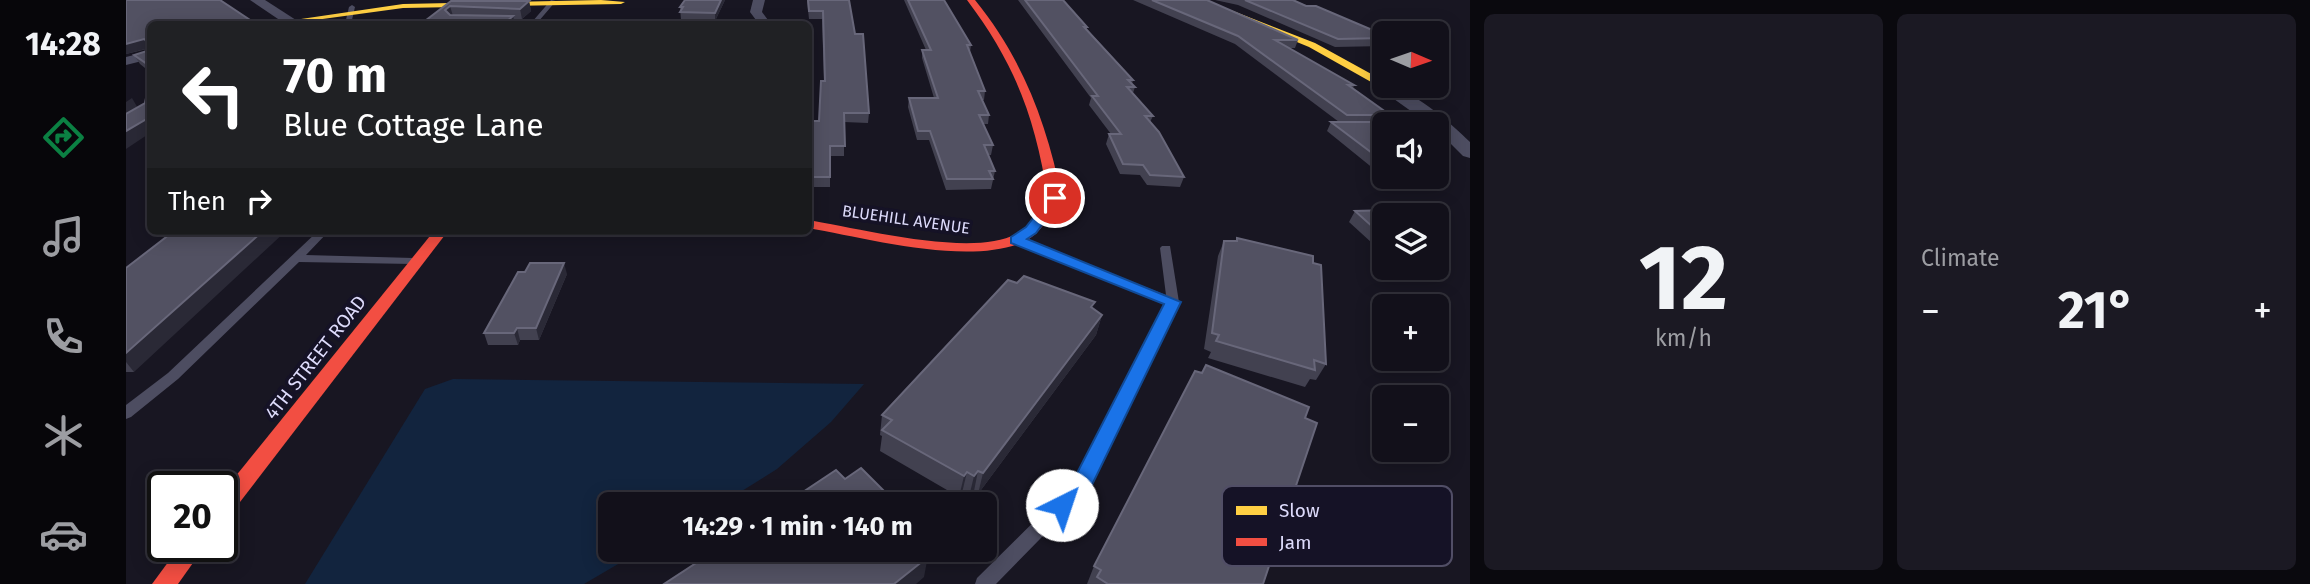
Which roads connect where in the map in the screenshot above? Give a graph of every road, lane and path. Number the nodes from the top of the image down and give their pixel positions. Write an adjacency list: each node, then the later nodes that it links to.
1 (257, 0): 9 (street)
2 (759, 0): 13 (street)
3 (971, 0): 22 (street)
4 (1198, 0): 16 (street)
5 (553, 1): 6 (street); 7 (street); 12 (lane)
6 (622, 1): 8 (street)
7 (352, 7): 9 (street); 11 (lane)
8 (609, 17)
9 (289, 20): 10 (street)
10 (284, 21)
11 (349, 21)
12 (538, 21)
13 (762, 21)
14 (147, 56): 15 (street)
15 (126, 61)
16 (1372, 78)
17 (1403, 98): 18 (street)
18 (1470, 152)
19 (812, 225): 22 (street, BLUEHILL AVENUE)
20 (320, 235): 24 (lane)
21 (438, 235): 25 (street, 4TH STREET ROAD)
22 (1016, 240): 26 (lane)
23 (1166, 248): 26 (lane)
24 (296, 258): 25 (lane); 27 (lane)
25 (417, 261): 28 (street, 4TH STREET ROAD)
26 (1173, 302): 31 (lane)
27 (126, 413)
28 (238, 489)
29 (181, 562): 30 (street)
30 (164, 584)
31 (984, 584)

